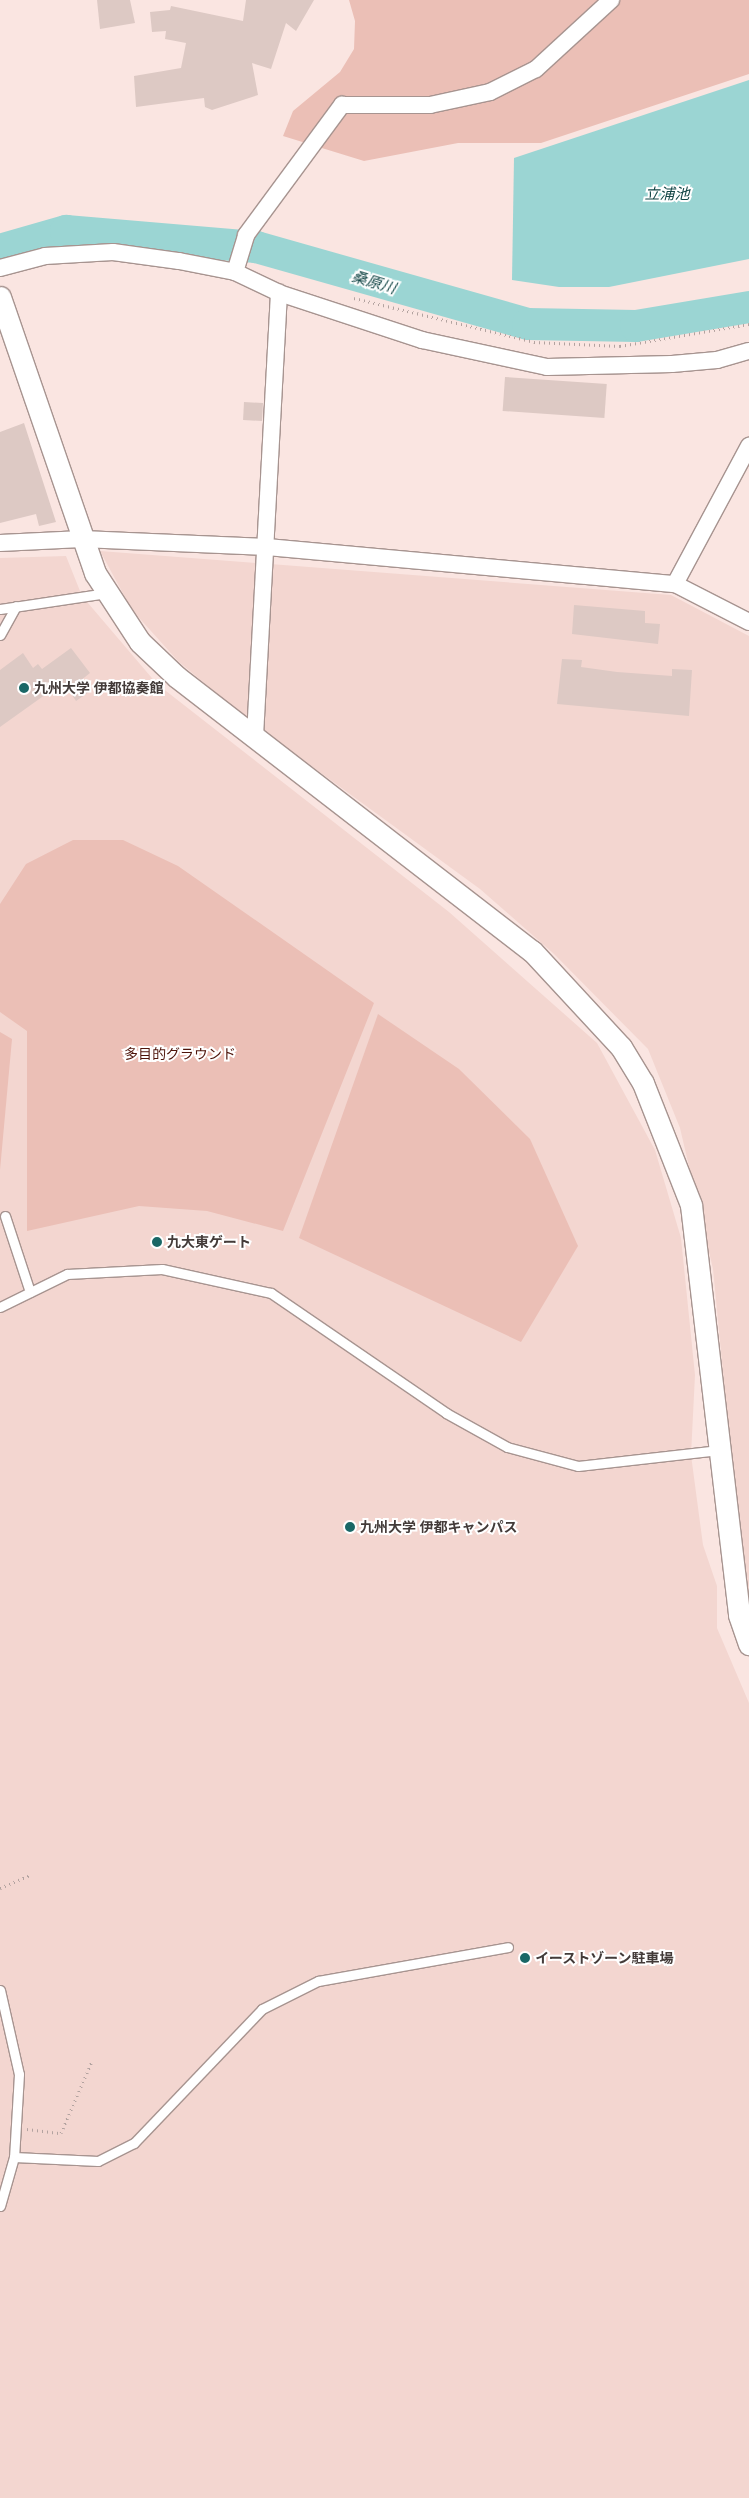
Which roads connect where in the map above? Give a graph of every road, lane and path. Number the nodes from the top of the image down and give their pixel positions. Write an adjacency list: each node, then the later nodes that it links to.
1 (611, 0): 3 (street)
2 (0, 268): 3 (street)
3 (236, 272): 4 (street)
4 (279, 293): 8 (street); 12 (street)
5 (0, 297): 10 (street)
6 (351, 298): 7 (path)
7 (749, 324)
8 (749, 351)
9 (749, 446): 13 (street)
10 (82, 539): 11 (street); 12 (street); 14 (street)
11 (0, 543)
12 (267, 547): 13 (street); 19 (street)
13 (675, 584): 17 (street)
14 (107, 593): 15 (lane); 19 (street)
15 (16, 606): 16 (lane); 18 (lane)
16 (0, 609)
17 (749, 622)
18 (0, 634)
19 (255, 736): 23 (street)
20 (5, 1216): 21 (lane)
21 (30, 1292): 22 (lane); 23 (lane)
22 (0, 1307)
23 (719, 1450): 24 (street)
24 (749, 1644)
25 (31, 1875): 26 (path)
26 (0, 1888)
27 (508, 1948): 31 (lane)
28 (0, 1990): 30 (lane)
29 (92, 2061): 30 (path)
30 (16, 2128): 31 (lane)
31 (14, 2157): 32 (lane)
32 (0, 2206)

